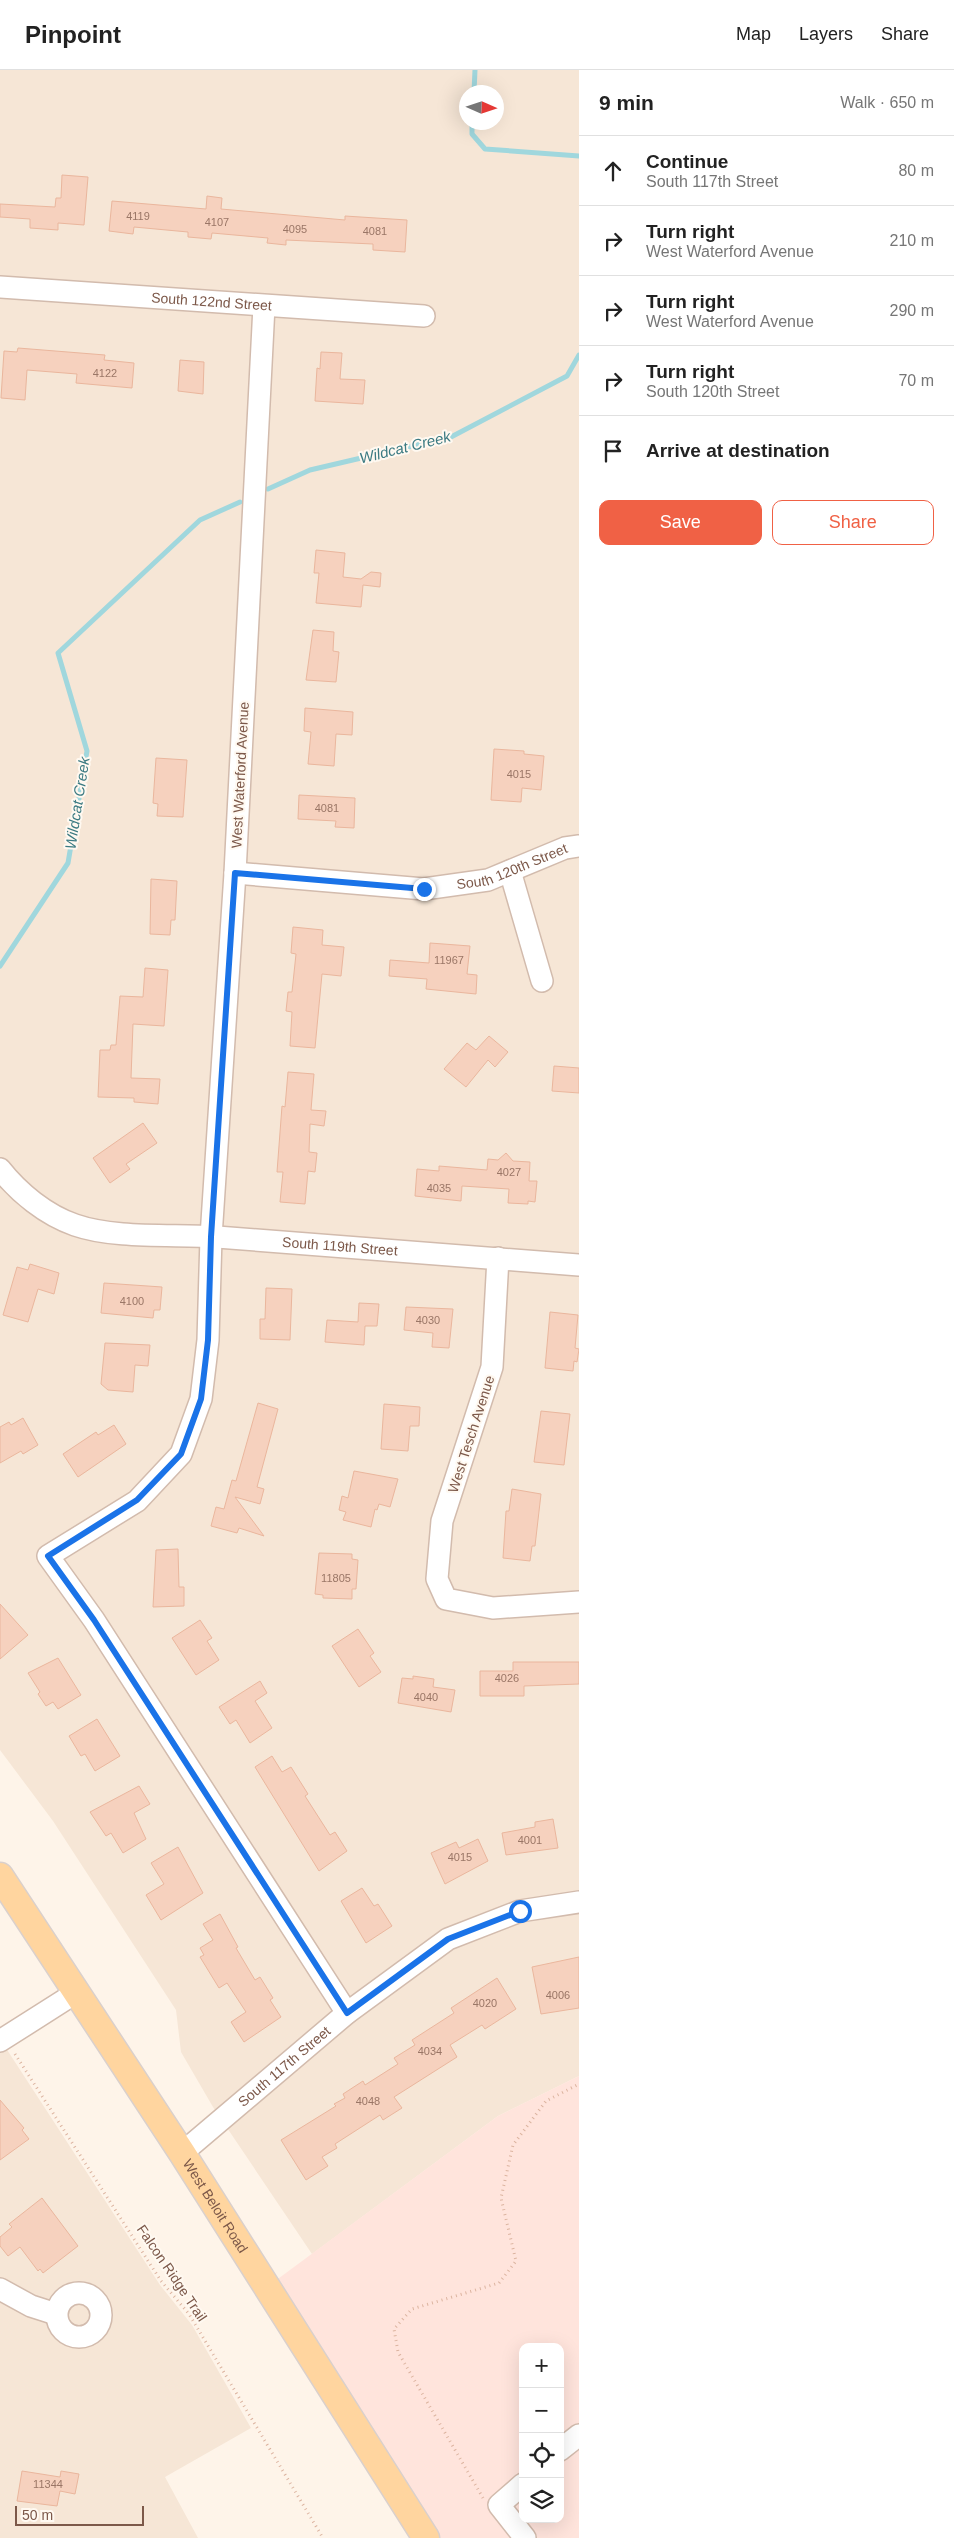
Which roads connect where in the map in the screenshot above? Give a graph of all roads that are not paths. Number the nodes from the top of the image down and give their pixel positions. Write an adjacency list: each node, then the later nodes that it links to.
1 (0, 287): 2 (street, South 122nd Street)
2 (264, 306): 3 (street, South 122nd Street); 6 (street, West Waterford Avenue)
3 (424, 316)
4 (579, 846): 5 (street, South 120th Street)
5 (510, 871): 6 (street, South 120th Street); 7 (street)
6 (235, 873): 9 (street, West Waterford Avenue)
7 (542, 981)
8 (0, 1169): 9 (street, South 119th Street)
9 (211, 1237): 10 (street, South 119th Street); 16 (street, West Waterford Avenue)
10 (498, 1258): 11 (street, South 119th Street); 12 (street, West Tesch Avenue)
11 (579, 1265)
12 (579, 1602)
13 (0, 1876): 15 (main road, West Beloit Road)
14 (579, 1902): 16 (street, South 117th Street)
15 (77, 1992): 17 (street); 18 (main road, West Beloit Road)
16 (347, 2013): 18 (street, South 117th Street)
17 (6, 2045)
18 (182, 2153): 24 (main road, West Beloit Road)
19 (0, 2289): 20 (street)
20 (56, 2314)
21 (579, 2435): 22 (street)
22 (564, 2447)
23 (519, 2488): 25 (street)
24 (426, 2538)
25 (525, 2538)

